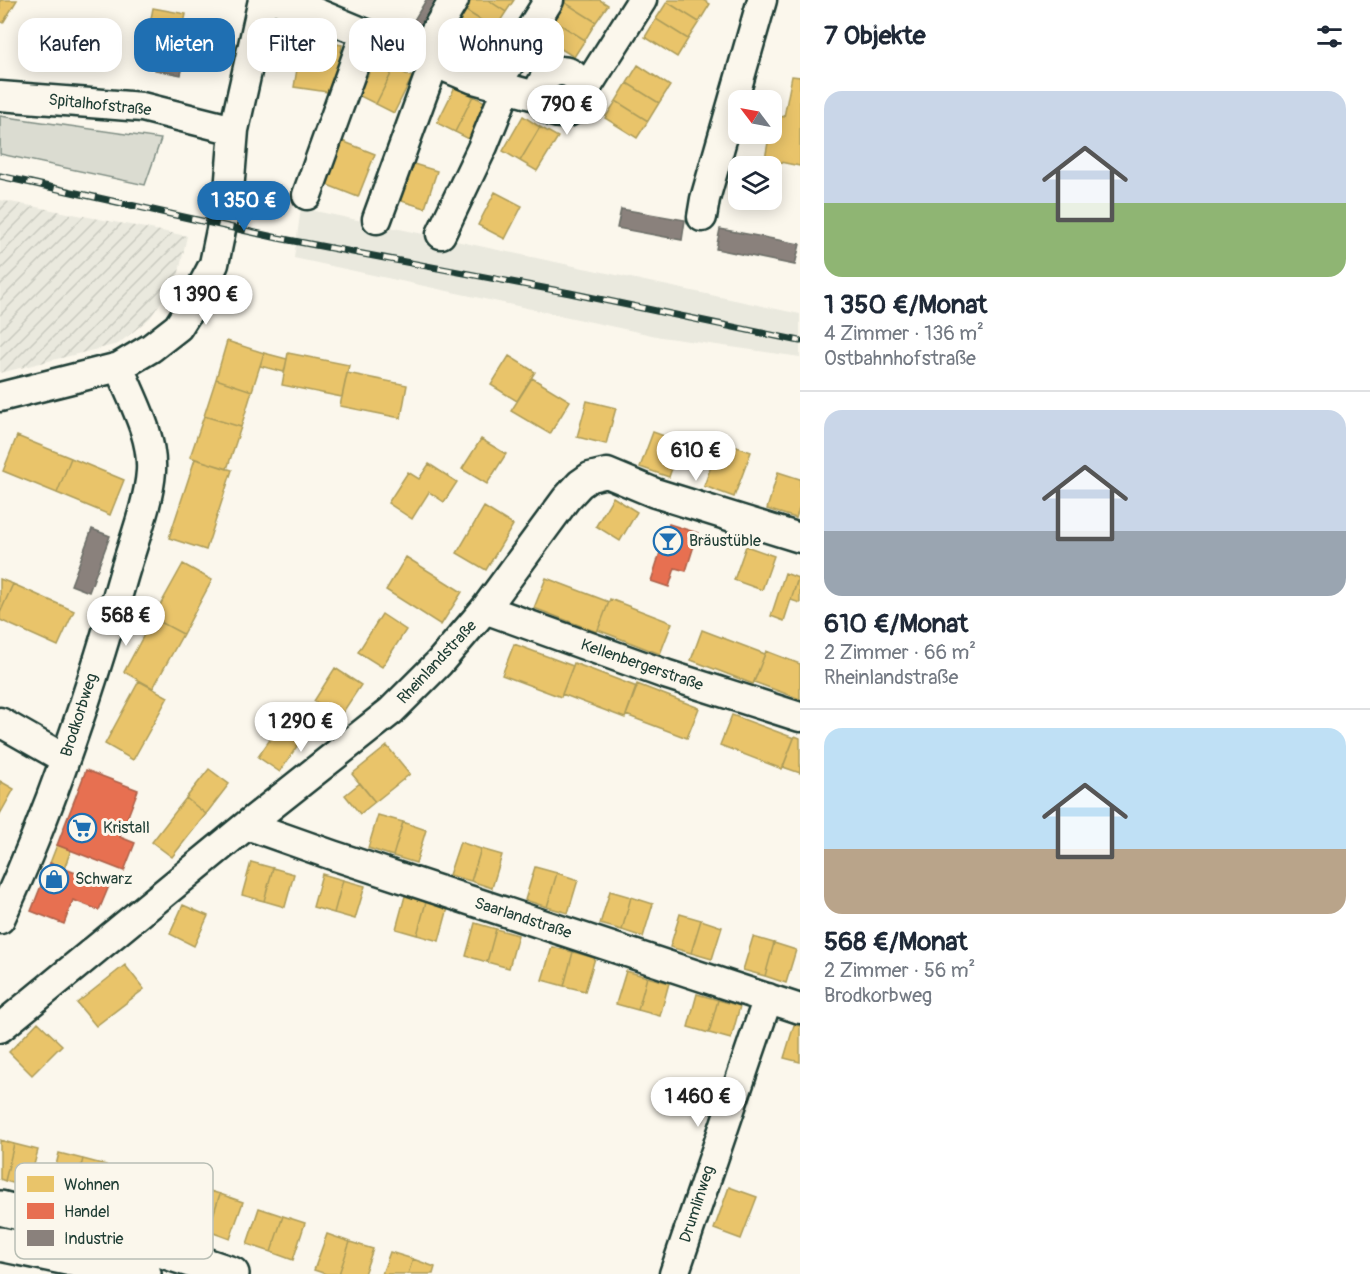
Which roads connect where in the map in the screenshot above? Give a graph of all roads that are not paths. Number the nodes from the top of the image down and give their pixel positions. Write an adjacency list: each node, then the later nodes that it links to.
1 (262, 0): 12 (street)
2 (276, 0): 7 (street)
3 (454, 0): 8 (street)
4 (549, 0): 10 (street)
5 (642, 0): 10 (street)
6 (762, 0): 14 (street)
7 (349, 27)
8 (427, 60): 10 (street); 15 (street)
9 (352, 72): 13 (street)
10 (501, 86): 16 (street)
11 (0, 96): 12 (street, Spitalhofstraße)
12 (234, 130): 17 (street)
13 (308, 195)
14 (702, 217)
15 (377, 219)
16 (441, 234)
17 (119, 368): 18 (street); 23 (street, Brodkorbweg)
18 (0, 397)
19 (800, 538): 20 (street, Rheinlandstraße)
20 (485, 609): 21 (street, Kellenbergerstraße); 24 (street, Rheinlandstraße)
21 (800, 717)
22 (0, 722): 23 (street)
23 (64, 759): 25 (street, Brodkorbweg)
24 (248, 825): 26 (street, Saarlandstraße); 28 (street, Rheinlandstraße)
25 (0, 919)
26 (768, 998): 27 (street, Saarlandstraße); 37 (street, Drumlinweg)
27 (800, 1009)
28 (0, 1028)
29 (0, 1208): 30 (main road)
30 (15, 1212)
31 (0, 1244): 32 (main road)
32 (15, 1247)
33 (72, 1259): 35 (main road)
34 (187, 1259): 36 (main road)
35 (144, 1274)
36 (232, 1274)
37 (674, 1274)

